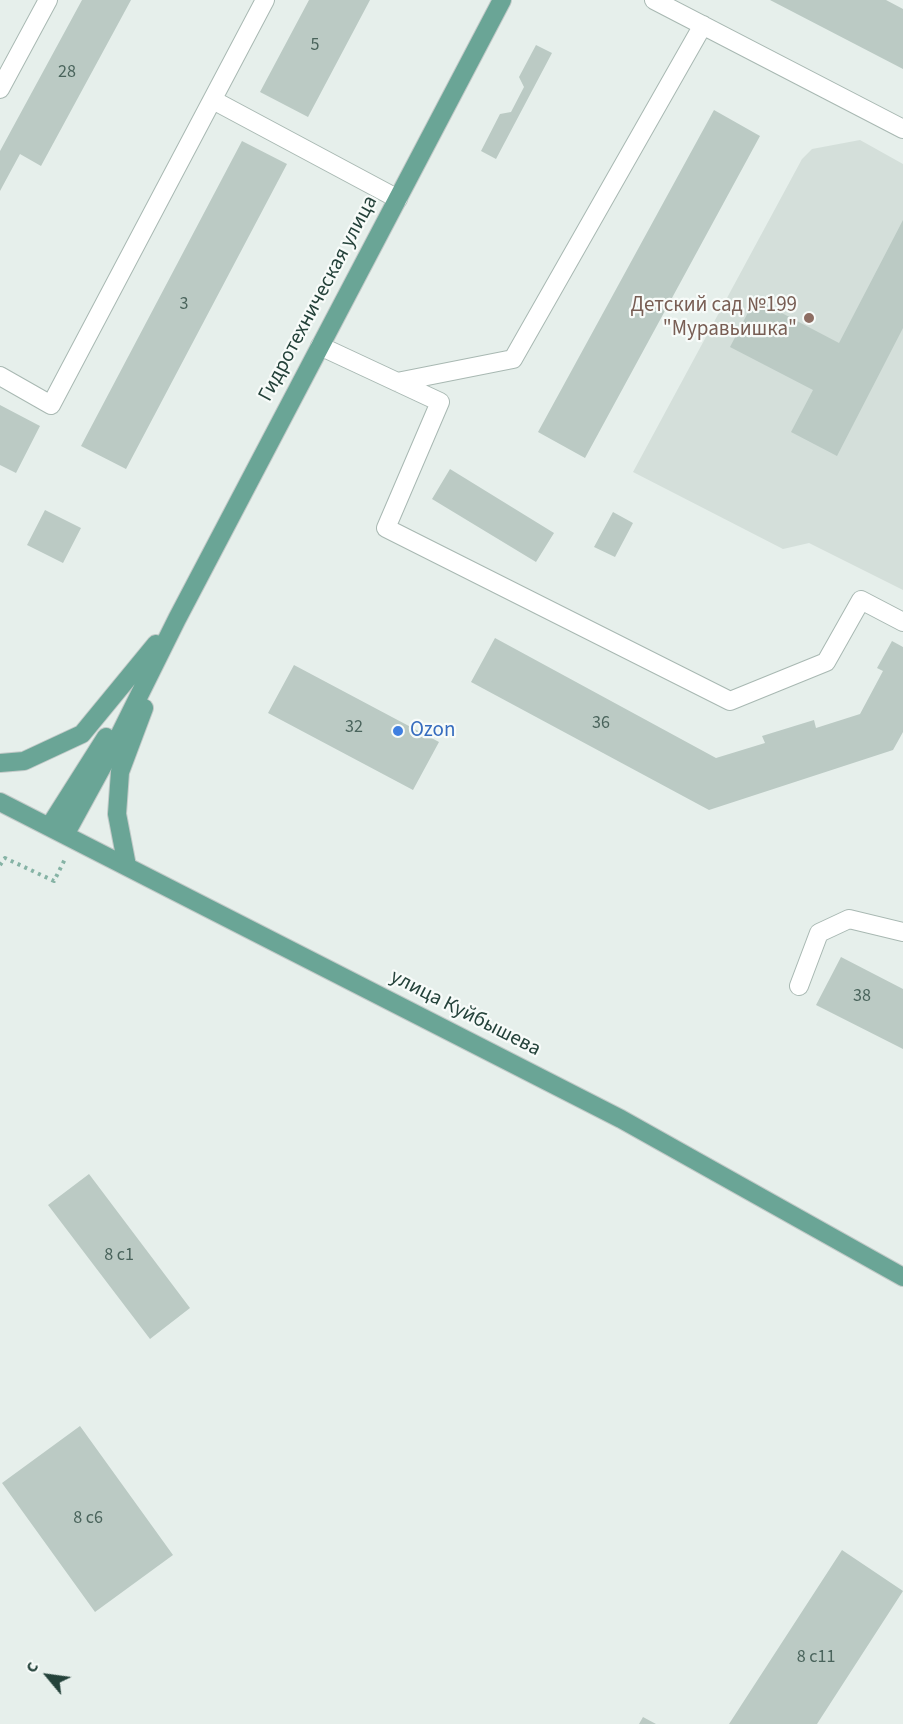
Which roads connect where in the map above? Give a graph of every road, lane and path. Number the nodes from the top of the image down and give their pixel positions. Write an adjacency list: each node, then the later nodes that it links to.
1 (48, 0): 6 (lane)
2 (265, 0): 7 (lane)
3 (502, 0): 9 (main road, Гидротехническая улица)
4 (654, 0): 5 (lane)
5 (703, 25): 8 (lane); 12 (lane)
6 (0, 89)
7 (213, 100): 9 (lane); 11 (lane)
8 (903, 129)
9 (398, 199): 10 (main road, Гидротехническая улица)
10 (320, 345): 12 (lane); 13 (main road, Гидротехническая улица)
11 (0, 376)
12 (398, 382): 14 (lane)
13 (177, 619): 15 (main road); 17 (main road); 18 (main road); 20 (main road)
14 (903, 622)
15 (0, 763)
16 (0, 802): 17 (main road, улица Куйбышева)
17 (49, 827): 18 (main road, улица Куйбышева)
18 (70, 838): 19 (path); 20 (main road, улица Куйбышева)
19 (0, 864)
20 (127, 866): 23 (main road, улица Куйбышева)
21 (903, 932): 22 (lane)
22 (799, 986)
23 (903, 1277)

